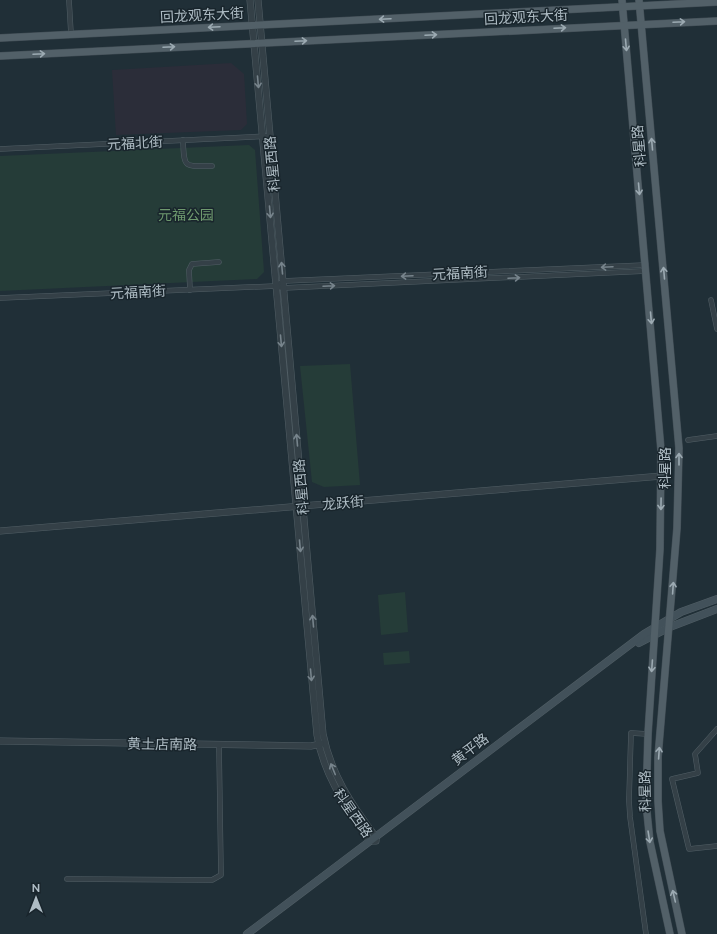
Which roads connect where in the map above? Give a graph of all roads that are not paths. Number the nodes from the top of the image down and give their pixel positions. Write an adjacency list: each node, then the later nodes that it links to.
1 (69, 0): 11 (street)
2 (250, 0): 9 (street, 科星西路)
3 (258, 0): 9 (street, 科星西路)
4 (717, 2): 6 (main road, 回龙观东大街)
5 (622, 3): 6 (main road, 回龙观东大街); 9 (main road, 回龙观东大街, one-way to 9); 10 (main road, 科星路)
6 (639, 3): 8 (main road, 科星路)
7 (717, 21): 8 (main road, 回龙观东大街, one-way to 7)
8 (641, 24): 10 (main road, 回龙观东大街); 36 (main road, 科星路, one-way to 8)
9 (256, 25): 11 (main road, 回龙观东大街, one-way to 11); 13 (street, 科星西路)
10 (624, 25): 13 (main road, 回龙观东大街, one-way to 10); 21 (main road, 科星路, one-way to 21)
11 (71, 34): 12 (main road, 回龙观东大街)
12 (0, 38)
13 (258, 43): 14 (main road, 回龙观东大街, one-way to 13); 15 (street, 科星西路, one-way to 15); 16 (street, 科星西路)
14 (0, 56)
15 (263, 136): 16 (street, 元福北街); 17 (street, 元福北街); 23 (street, 科星西路, one-way to 23)
16 (270, 136): 22 (street, 科星西路, one-way to 16)
17 (183, 140): 18 (street, 元福北街); 19 (street)
18 (0, 149)
19 (212, 166)
20 (219, 262): 25 (street)
21 (646, 268): 22 (street, 元福南街, one-way to 22); 24 (street, 元福南街, one-way to 21); 31 (main road, 科星路, one-way to 31)
22 (283, 282): 23 (street, 元福南街); 24 (street, 科星西路)
23 (276, 286): 24 (street, 元福南街); 25 (street, 元福南街); 32 (street, 科星西路, one-way to 32)
24 (283, 288): 32 (street, 科星西路, one-way to 24)
25 (190, 290): 26 (street, 元福南街)
26 (0, 298)
27 (711, 300): 28 (street)
28 (717, 329)
29 (717, 436): 30 (street)
30 (688, 440)
31 (662, 476): 32 (street, 龙跃街); 38 (main road, 科星路, one-way to 38)
32 (299, 507): 33 (street, 龙跃街); 42 (street, 科星西路)
33 (0, 531)
34 (717, 599): 36 (main road, 黄平路)
35 (717, 609): 37 (main road, 黄平路)
36 (670, 617): 37 (main road, 科星路); 38 (main road, 黄平路)
37 (670, 627): 38 (main road, 黄平路); 51 (main road, 科星路, one-way to 37)
38 (655, 631): 40 (main road, 科星路, one-way to 40); 44 (main road, 黄平路)
39 (717, 729): 45 (street)
40 (648, 734): 49 (street); 50 (main road, 科星路, one-way to 50)
41 (0, 741): 43 (street, 黄土店南路)
42 (322, 744): 43 (street, 黄土店南路); 44 (street, 科星西路)
43 (219, 745): 46 (street)
44 (374, 840): 47 (main road, 黄平路); 48 (main road, 黄平路)
45 (717, 846)
46 (67, 879)
47 (247, 934)
48 (253, 934)
49 (646, 934)
50 (670, 934)
51 (682, 934)

